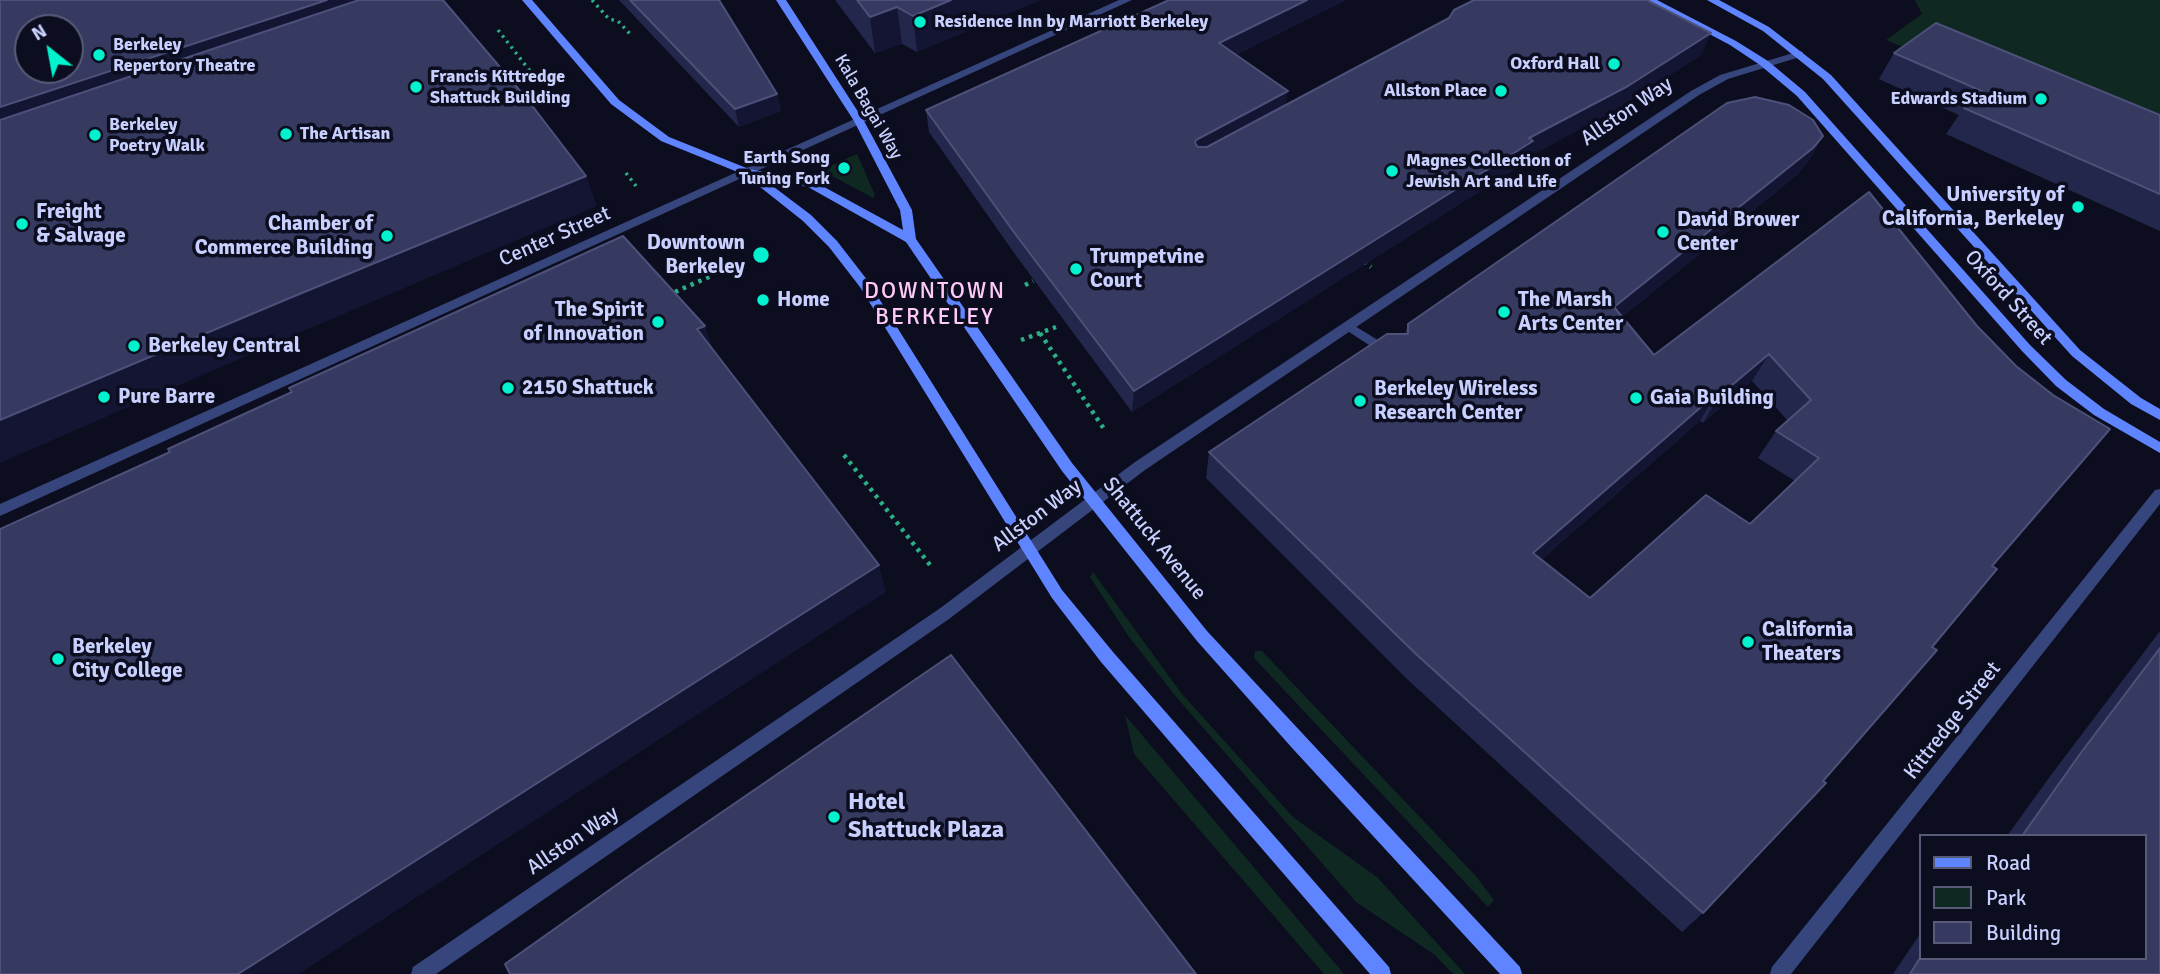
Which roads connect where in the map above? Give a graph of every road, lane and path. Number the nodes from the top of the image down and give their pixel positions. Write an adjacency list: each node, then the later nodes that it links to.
1 (527, 0): 13 (main road, Shattuck Avenue)
2 (592, 0): 8 (path)
3 (781, 0): 12 (main road, Kala Bagai Way)
4 (1127, 0): 12 (street, Center Street)
5 (1650, 0): 10 (main road, Oxford Street)
6 (1712, 0): 9 (main road, Oxford Street)
7 (498, 30): 11 (path)
8 (632, 36)
9 (1801, 54): 10 (street, Allston Way); 28 (main road, Oxford Street)
10 (1764, 63): 24 (street, Allston Way); 30 (main road, Oxford Street)
11 (530, 71)
12 (859, 121): 13 (street, Center Street); 16 (main road, Kala Bagai Way)
13 (747, 172): 16 (main road, Shattuck Avenue); 34 (street, Center Street); 35 (main road, Shattuck Avenue)
14 (626, 173): 15 (path)
15 (636, 186)
16 (910, 239): 33 (main road, Shattuck Avenue)
17 (1355, 255): 18 (path)
18 (1371, 267)
19 (711, 276): 22 (path)
20 (1033, 281): 21 (path)
21 (1025, 285)
22 (675, 292)
23 (1056, 327): 25 (path)
24 (1350, 327): 27 (street); 33 (street, Allston Way)
25 (1040, 333): 26 (path); 29 (path)
26 (1021, 340)
27 (1394, 356)
28 (2160, 415)
29 (1104, 429)
30 (2160, 448)
31 (844, 455): 36 (path)
32 (2160, 494): 40 (street, Kittredge Street)
33 (1095, 501): 35 (street, Allston Way); 39 (main road, Shattuck Avenue)
34 (0, 510)
35 (1029, 549): 37 (street, Allston Way); 38 (main road, Shattuck Avenue)
36 (930, 565)
37 (420, 974)
38 (1382, 974)
39 (1513, 974)
40 (1779, 974)

